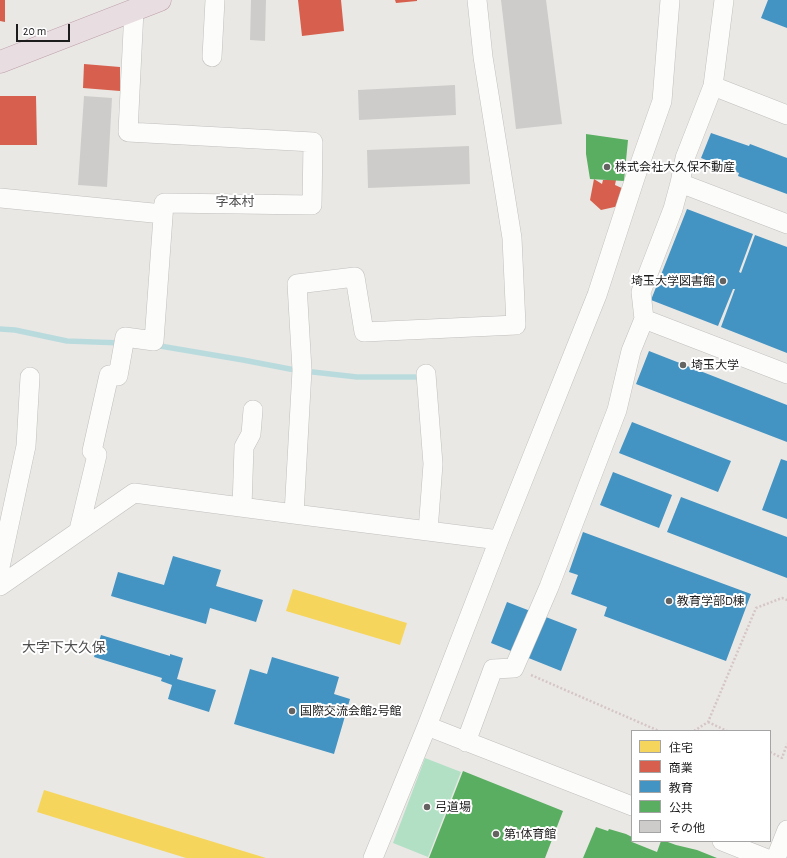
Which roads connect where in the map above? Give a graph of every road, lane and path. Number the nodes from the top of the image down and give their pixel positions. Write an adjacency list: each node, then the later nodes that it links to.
1 (160, 0): 6 (highway)
2 (215, 0): 7 (street)
3 (477, 0): 21 (street)
4 (670, 0): 24 (street)
5 (724, 0): 9 (street)
6 (134, 10): 8 (highway); 13 (street)
7 (212, 57)
8 (0, 62)
9 (713, 86): 10 (street); 11 (street)
10 (787, 115)
11 (680, 183): 14 (street); 15 (street)
12 (0, 198): 13 (street)
13 (163, 214): 22 (street)
14 (787, 224)
15 (644, 319): 17 (street); 28 (street)
16 (426, 374): 23 (street)
17 (787, 374)
18 (30, 376): 25 (street)
19 (253, 410): 20 (street)
20 (242, 507): 21 (street); 22 (street)
21 (294, 514): 23 (street)
22 (80, 530): 26 (street)
23 (428, 531): 24 (street)
24 (499, 540): 30 (street)
25 (0, 567)
26 (0, 586)
27 (787, 600): 29 (path)
28 (514, 668): 31 (path); 34 (street)
29 (708, 722): 32 (path); 33 (path)
30 (427, 726): 34 (street); 40 (street)
31 (658, 730)
32 (696, 730)
33 (725, 730)
34 (466, 742): 37 (street)
35 (787, 744): 36 (path)
36 (771, 752)
37 (631, 806)
38 (787, 830): 42 (street)
39 (725, 842): 41 (street)
40 (373, 858)
41 (766, 858)
42 (776, 858)

